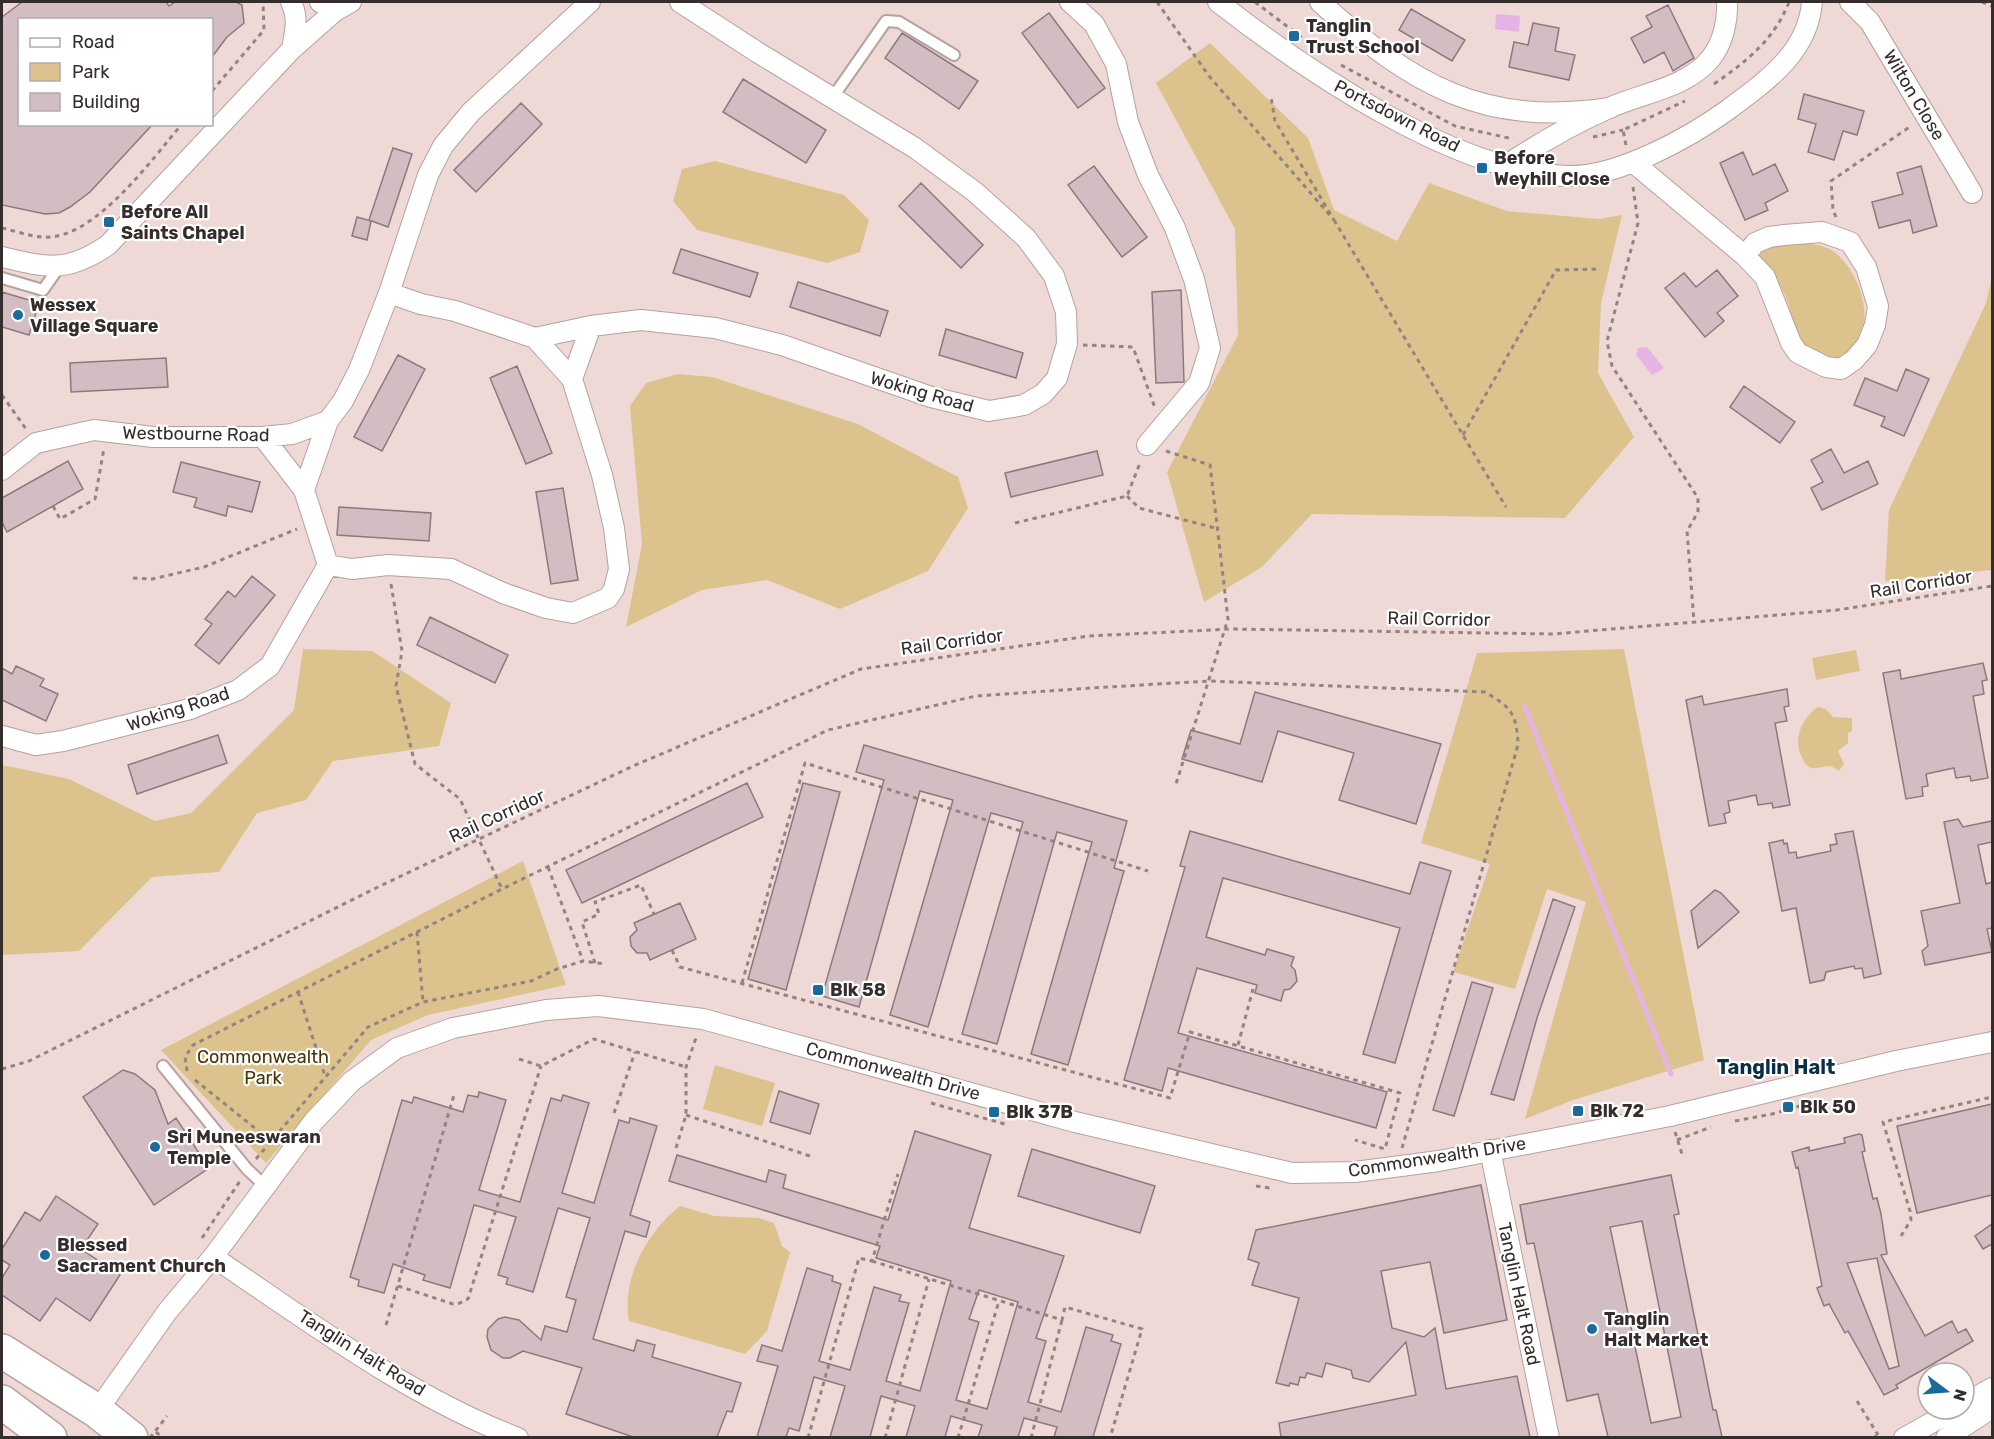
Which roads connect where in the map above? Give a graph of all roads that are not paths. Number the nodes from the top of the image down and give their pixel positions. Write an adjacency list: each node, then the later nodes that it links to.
1 (291, 2): 11 (street)
2 (590, 2): 22 (street)
3 (680, 2): 13 (street, Woking Road)
4 (1070, 2): 28 (street)
5 (1218, 2): 16 (street, Portsdown Road)
6 (1320, 2): 14 (street)
7 (1727, 2): 14 (street)
8 (1812, 2): 15 (street, Portsdown Road)
9 (1850, 2): 17 (street, Wilton Close)
10 (335, 5): 11 (street)
11 (292, 49): 20 (street)
12 (954, 55): 13 (lane)
13 (833, 97): 23 (street, Woking Road)
14 (1610, 108): 16 (street)
15 (1632, 163): 16 (street, Portsdown Road); 18 (street)
16 (1505, 166)
17 (1972, 193)
18 (1745, 256): 18 (street)
19 (2, 257): 20 (street)
20 (59, 267): 21 (lane)
21 (2, 278)
22 (389, 294): 24 (street); 26 (street)
23 (591, 326): 24 (street); 25 (street)
24 (536, 338): 25 (street)
25 (572, 379): 31 (street)
26 (328, 422): 27 (street, Westbourne Road); 30 (street)
27 (263, 437): 29 (street, Westbourne Road); 30 (street)
28 (1147, 445)
29 (2, 470)
30 (304, 490): 31 (street)
31 (328, 565): 32 (street, Woking Road)
32 (2, 735)
33 (1992, 1041): 35 (street, Commonwealth Drive)
34 (163, 1066): 36 (lane)
35 (1490, 1150): 36 (street, Commonwealth Drive); 48 (street, Tanglin Halt Road)
36 (265, 1186): 37 (street, Commonwealth Drive)
37 (213, 1257): 43 (street, Commonwealth Drive); 47 (street, Tanglin Halt Road)
38 (2, 1351): 43 (highway)
39 (1992, 1388): 40 (street)
40 (1976, 1397)
41 (2, 1402): 45 (highway)
42 (1992, 1408): 50 (street)
43 (97, 1411): 46 (highway)
44 (1934, 1421): 49 (street)
45 (50, 1437)
46 (131, 1437)
47 (518, 1437)
48 (1549, 1437)
49 (1904, 1437)
50 (1946, 1437)

